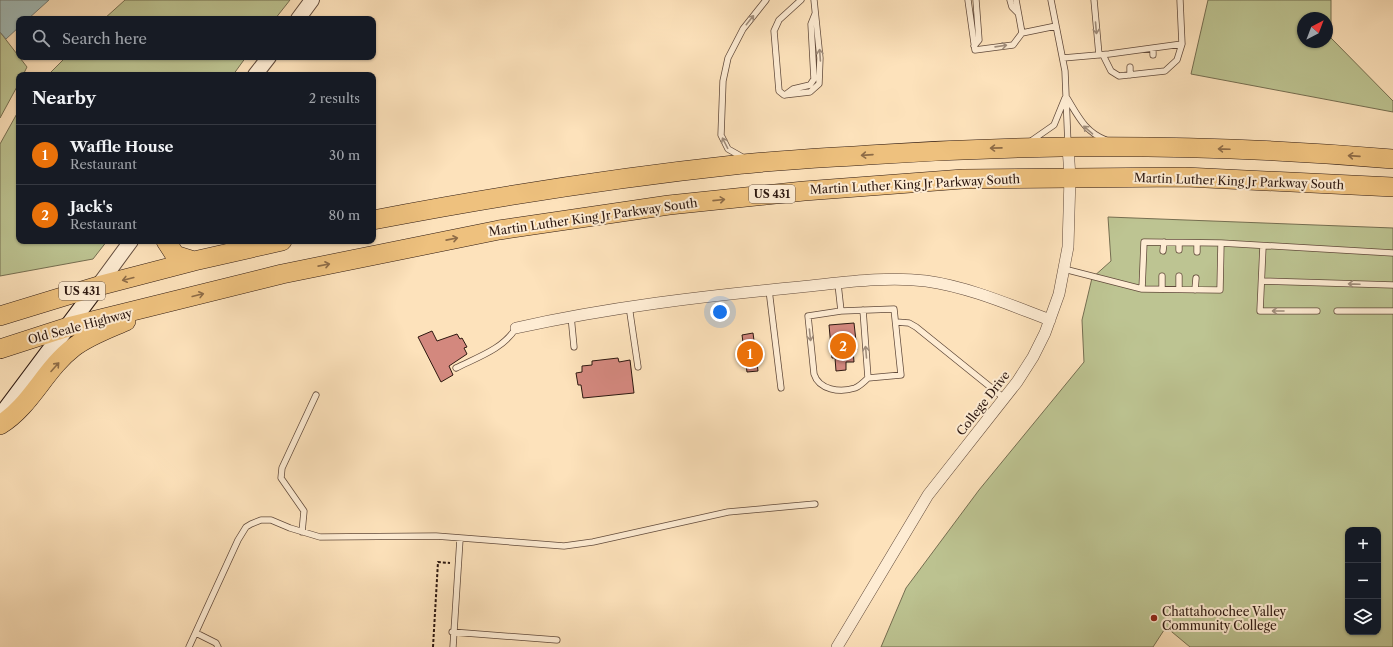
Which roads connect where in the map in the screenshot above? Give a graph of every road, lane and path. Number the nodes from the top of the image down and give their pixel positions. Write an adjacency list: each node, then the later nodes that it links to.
1 (312, 0): 13 (street)
2 (766, 0): 35 (lane, one-way to 2)
3 (801, 0): 4 (lane, one-way to 4)
4 (814, 0)
5 (968, 0): 17 (lane)
6 (976, 0): 17 (lane)
7 (1010, 0): 12 (lane)
8 (1016, 0): 12 (lane)
9 (1051, 0): 14 (lane)
10 (1094, 0): 19 (lane, one-way to 19)
11 (1180, 0): 16 (lane)
12 (1019, 13): 15 (lane)
13 (300, 16)
14 (1056, 26): 15 (lane); 21 (lane)
15 (1022, 33): 17 (lane, one-way to 15)
16 (1182, 44): 18 (lane); 27 (lane)
17 (974, 46)
18 (1153, 48): 19 (lane); 20 (lane)
19 (1101, 55): 21 (lane); 29 (lane)
20 (1153, 55)
21 (1062, 58): 30 (lane)
22 (268, 60): 26 (street)
23 (1153, 65): 27 (lane)
24 (1141, 66): 28 (lane)
25 (1130, 67): 29 (lane)
26 (258, 72)
27 (1153, 72): 28 (lane)
28 (1141, 74): 29 (lane)
29 (1130, 75)
30 (1066, 96): 31 (lane); 32 (lane, one-way to 30); 33 (lane)
31 (1068, 147): 32 (highway); 33 (highway); 36 (street, College Drive)
32 (1123, 147): 34 (highway, one-way to 32)
33 (1020, 148): 35 (highway, one-way to 35)
34 (1393, 159)
35 (757, 163): 38 (highway)
36 (1070, 177): 37 (highway, Martin Luther King Jr Parkway South / US 431); 52 (street, College Drive); 65 (highway, Martin Luther King Jr Parkway South / US 431, one-way to 36)
37 (1393, 188)
38 (376, 219)
39 (1164, 242): 40 (lane); 48 (lane); 60 (lane)
40 (1179, 243): 41 (lane); 47 (lane)
41 (1197, 243): 42 (lane); 49 (lane)
42 (1221, 243): 46 (lane); 64 (lane)
43 (130, 244): 59 (street)
44 (168, 244): 51 (highway)
45 (269, 244): 51 (highway, US 431)
46 (1264, 246): 50 (lane); 56 (lane)
47 (1179, 250)
48 (1164, 251)
49 (1197, 252)
50 (1393, 253)
51 (194, 261): 59 (highway, US 431, one-way to 59)
52 (1064, 269): 60 (lane); 74 (street, College Drive)
53 (1162, 276): 61 (lane)
54 (1179, 276): 62 (lane)
55 (1196, 278): 64 (lane)
56 (1262, 281): 58 (lane, one-way to 56); 69 (lane, one-way to 56)
57 (838, 284): 63 (street); 68 (lane); 74 (street)
58 (1393, 285)
59 (98, 286): 72 (highway, US 431); 76 (main road)
60 (1142, 288): 61 (lane)
61 (1162, 289): 62 (lane)
62 (1179, 289): 64 (lane)
63 (769, 290): 66 (street); 83 (lane)
64 (1195, 290)
65 (160, 304): 76 (highway, Old Seale Highway / US 431); 87 (highway, one-way to 65)
66 (629, 306): 73 (street); 80 (lane)
67 (863, 310): 68 (lane); 75 (lane); 82 (lane, one-way to 67)
68 (841, 311): 82 (lane, one-way to 82)
69 (1317, 311)
70 (1337, 311): 71 (lane)
71 (1393, 311)
72 (0, 316)
73 (571, 316): 77 (street); 78 (lane)
74 (1050, 320): 85 (street, College Drive)
75 (896, 322): 82 (lane); 85 (lane)
76 (68, 326): 79 (highway, Old Seale Highway / US 431); 86 (main road)
77 (516, 328): 81 (lane)
78 (574, 347)
79 (0, 349)
80 (638, 367)
81 (456, 368)
82 (868, 378)
83 (781, 388)
84 (316, 395): 89 (lane)
85 (1004, 398): 99 (street, College Drive)
86 (0, 417)
87 (0, 425)
88 (815, 504): 90 (lane)
89 (302, 532): 90 (lane); 93 (lane)
90 (460, 539): 91 (lane)
91 (458, 563): 92 (lane); 97 (path)
92 (452, 632): 94 (lane); 98 (lane)
93 (196, 633): 95 (lane); 96 (lane)
94 (557, 640)
95 (189, 647)
96 (218, 647)
97 (433, 647)
98 (453, 647)
99 (837, 647)

